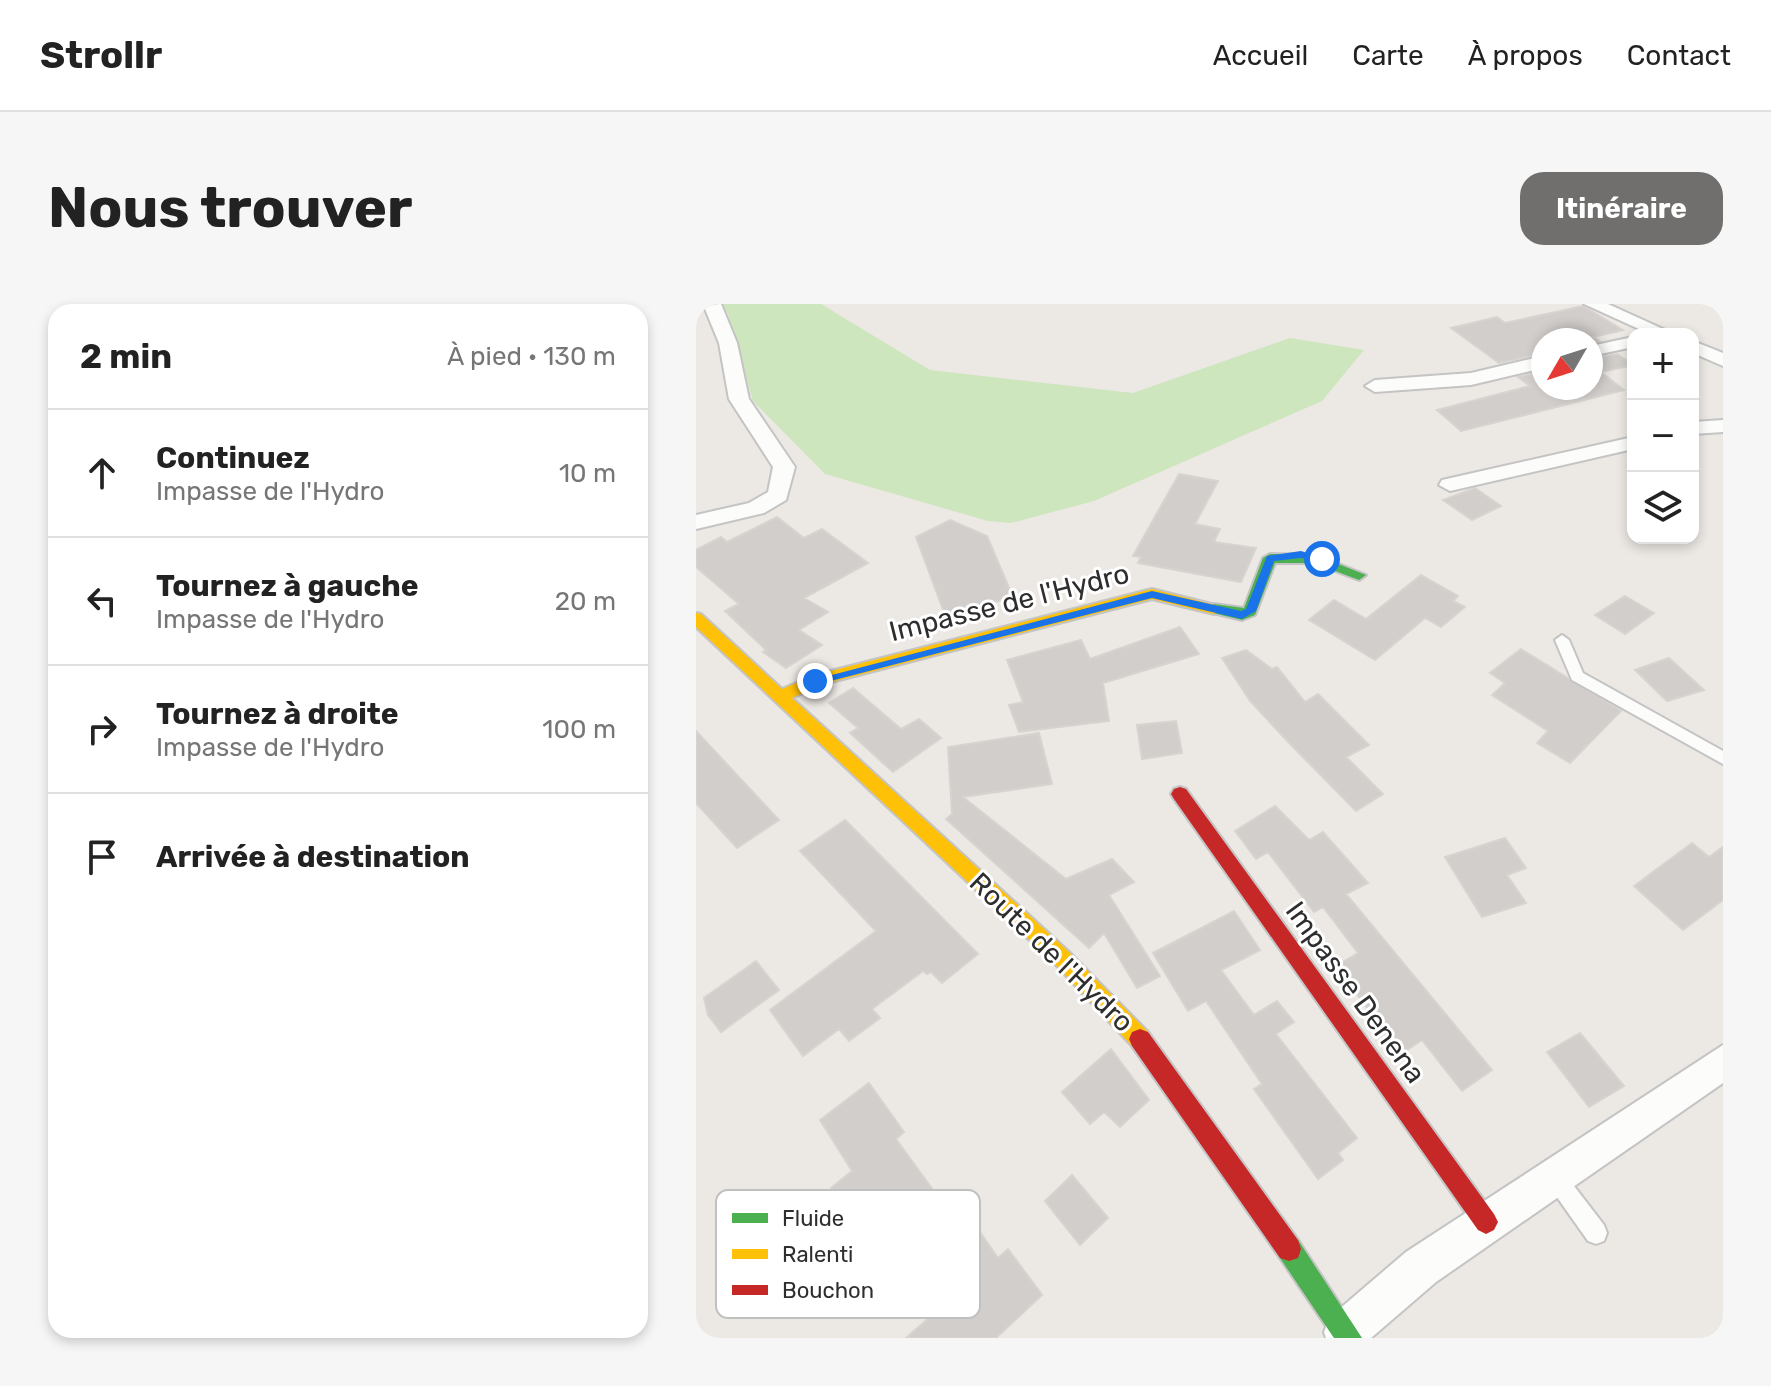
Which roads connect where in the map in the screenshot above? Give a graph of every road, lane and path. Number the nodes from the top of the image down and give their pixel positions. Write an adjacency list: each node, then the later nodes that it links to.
1 (712, 304): 14 (street)
2 (1593, 304): 3 (street)
3 (1651, 328)
4 (1627, 343): 5 (street)
5 (1603, 348)
6 (1699, 349): 7 (street)
7 (1723, 360)
8 (1531, 365): 9 (street)
9 (1375, 386)
10 (1723, 426): 11 (street)
11 (1699, 428)
12 (1627, 444): 13 (street)
13 (1450, 485)
14 (696, 522)
15 (1359, 575): 18 (street, Impasse de l'Hydro)
16 (696, 618): 18 (street, Route de l'Hydro)
17 (1562, 640): 19 (lane)
18 (779, 697): 25 (street, Route de l'Hydro)
19 (1723, 758)
20 (1180, 794): 23 (street, Impasse Denena)
21 (1723, 1062): 22 (street)
22 (1554, 1176): 23 (street); 24 (lane)
23 (1486, 1222): 25 (street)
24 (1596, 1233)
25 (1347, 1335)

